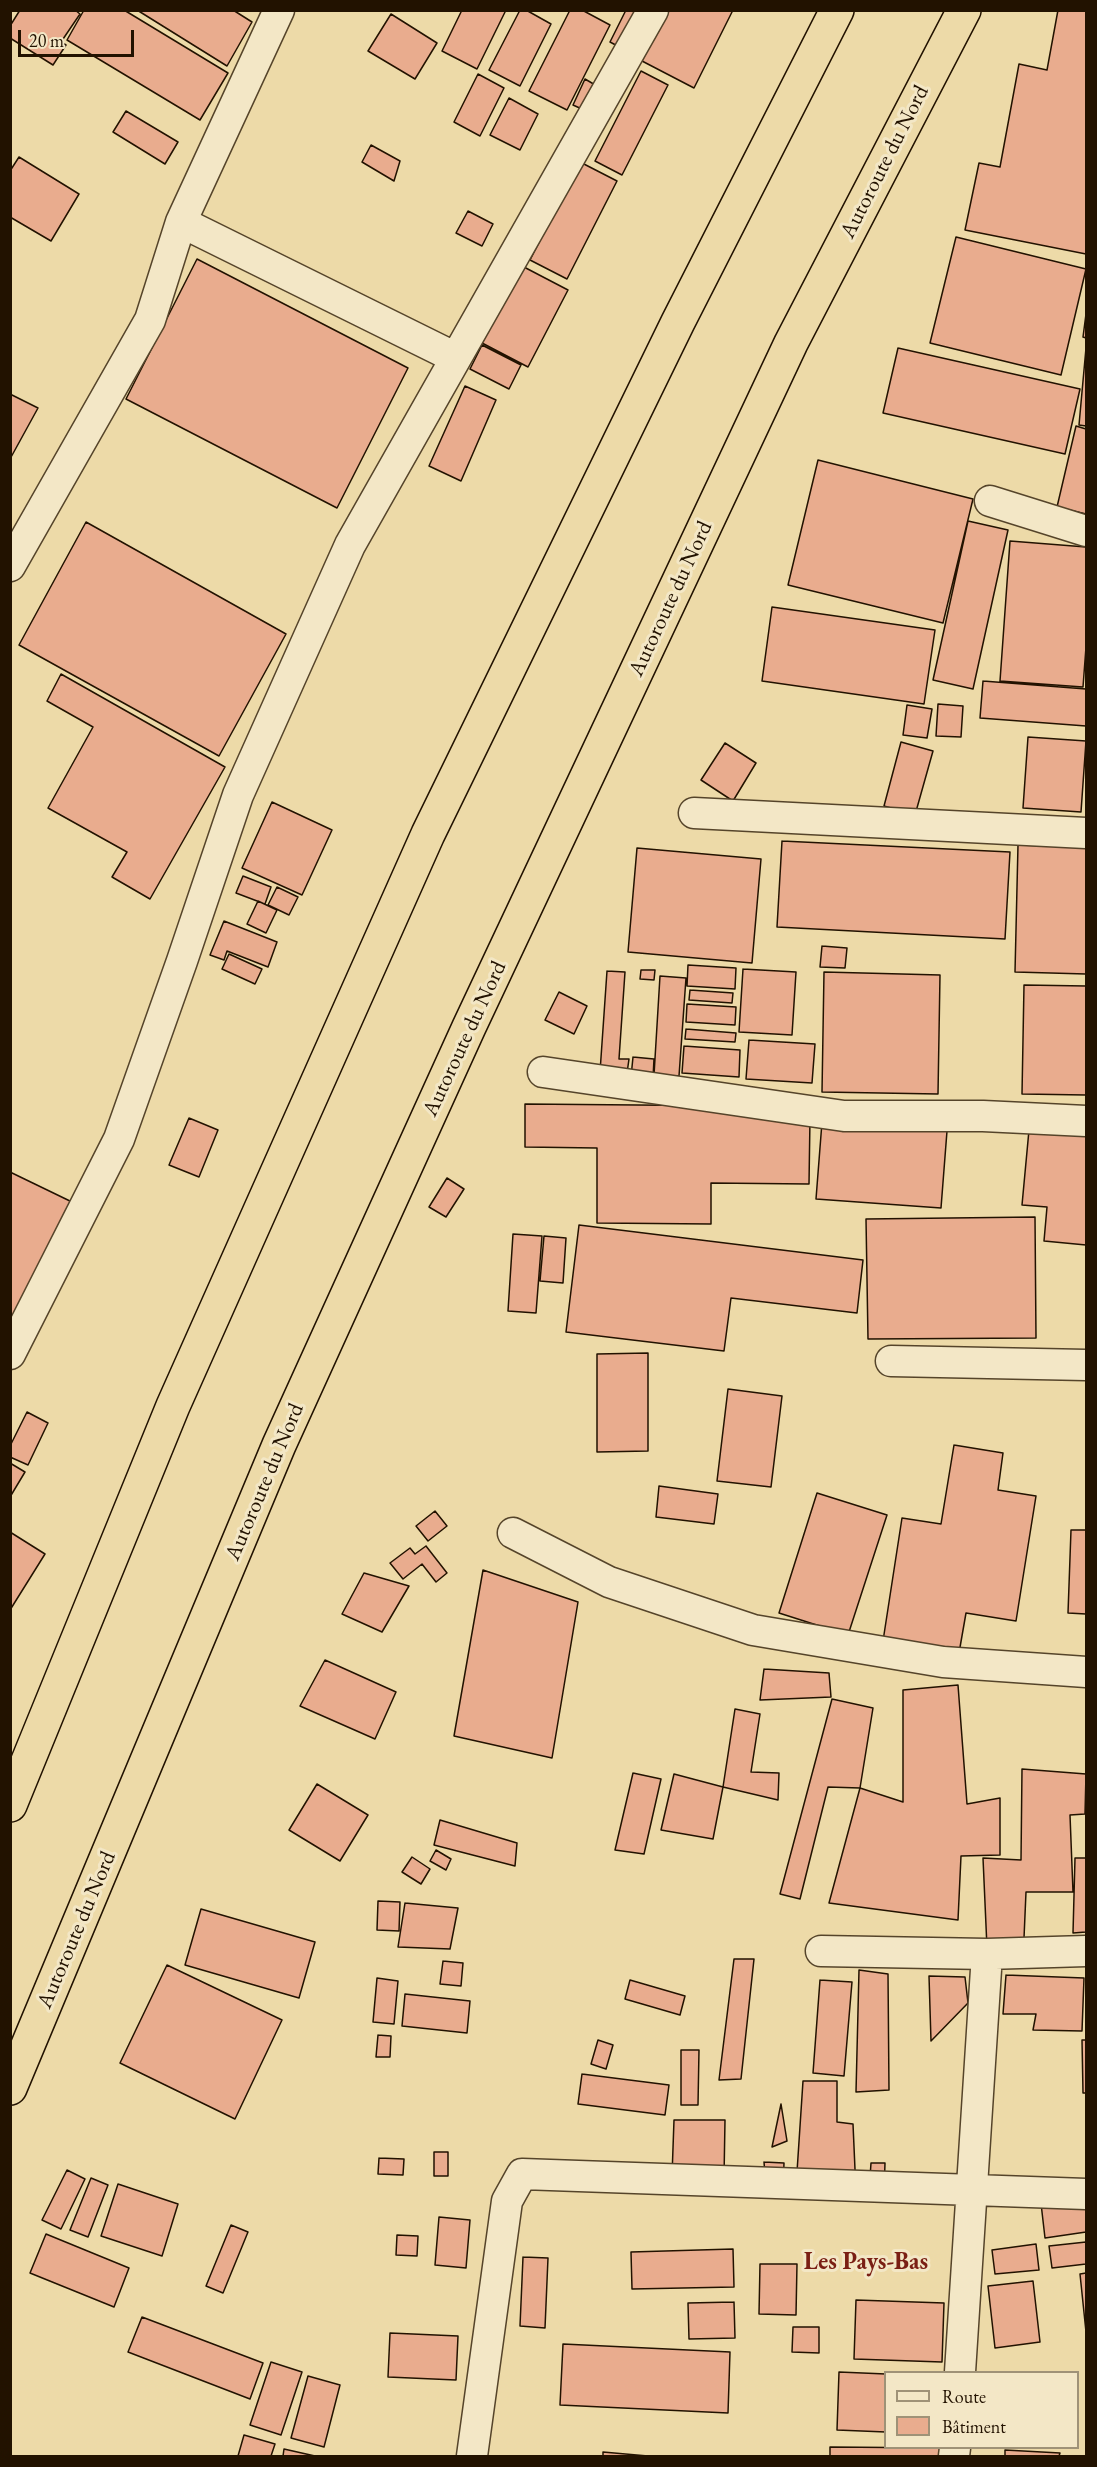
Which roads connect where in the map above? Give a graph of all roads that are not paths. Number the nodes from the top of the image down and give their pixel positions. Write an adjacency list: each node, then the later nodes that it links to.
1 (279, 10): 5 (street)
2 (653, 10): 6 (street)
3 (837, 10): 19 (highway)
4 (964, 10): 23 (highway, Autoroute du Nord)
5 (181, 222): 6 (street); 9 (street)
6 (454, 357): 14 (street)
7 (990, 501): 8 (street)
8 (1086, 531)
9 (10, 566)
10 (694, 813): 11 (street)
11 (1086, 833)
12 (543, 1072): 13 (street)
13 (1086, 1121)
14 (10, 1354)
15 (891, 1361): 16 (street)
16 (1086, 1365)
17 (513, 1533): 18 (street)
18 (1086, 1672)
19 (10, 1805)
20 (821, 1951): 22 (street)
21 (1086, 1951): 22 (street)
22 (987, 1954): 24 (street)
23 (10, 2088)
24 (971, 2190): 25 (street); 26 (street); 27 (street)
25 (1086, 2194)
26 (960, 2371)
27 (472, 2457)

